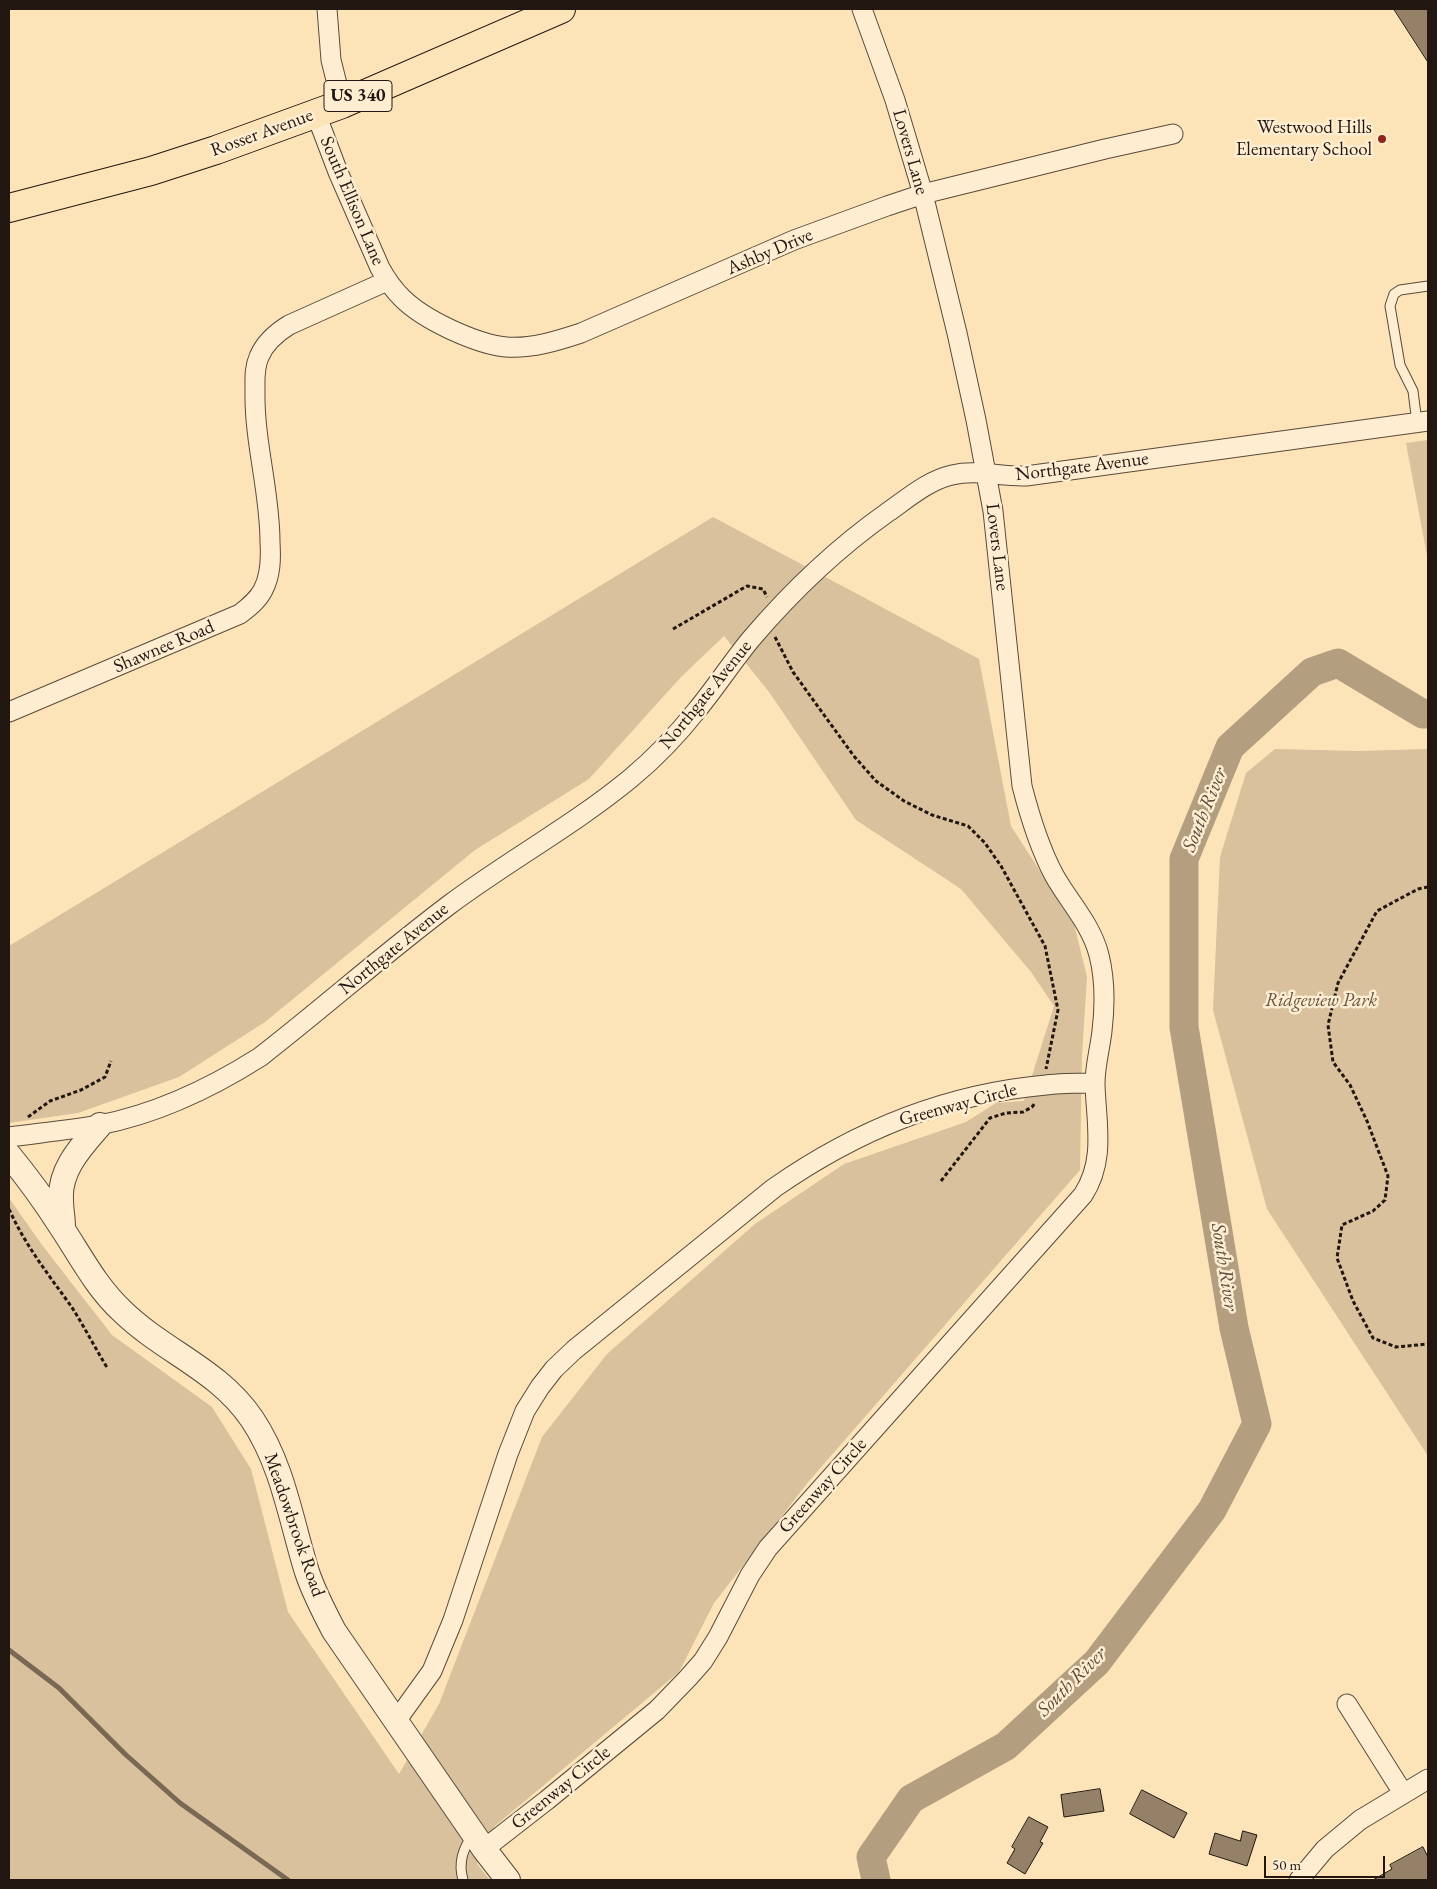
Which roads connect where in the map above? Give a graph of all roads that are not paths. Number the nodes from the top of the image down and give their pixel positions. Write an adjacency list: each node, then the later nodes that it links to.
1 (327, 9): 4 (street)
2 (561, 9): 4 (main road, Rosser Avenue / US 340)
3 (862, 9): 7 (street, Lovers Lane)
4 (342, 104): 5 (main road, Rosser Avenue / US 340)
5 (316, 114): 8 (main road, Rosser Avenue / US 340); 9 (street, South Ellison Lane)
6 (1173, 134): 7 (street, Ashby Drive)
7 (923, 194): 9 (street, Ashby Drive); 12 (street, Lovers Lane)
8 (9, 208)
9 (388, 281): 13 (street, South Ellison Lane)
10 (1428, 286): 11 (lane)
11 (1423, 422): 12 (street, Northgate Avenue)
12 (986, 473): 15 (street, Lovers Lane); 16 (street, Northgate Avenue)
13 (270, 539): 14 (street, Shawnee Road)
14 (9, 712)
15 (1095, 1083): 20 (street, Greenway Circle); 23 (street, Greenway Circle)
16 (100, 1125): 17 (street, Northgate Avenue); 18 (street)
17 (11, 1143): 18 (street, Meadowbrook Road)
18 (63, 1229): 20 (street, Meadowbrook Road)
19 (1348, 1704): 22 (street)
20 (396, 1721): 23 (street, Meadowbrook Road)
21 (1428, 1779): 22 (street)
22 (1403, 1794): 26 (street)
23 (478, 1841): 24 (lane); 25 (street, Meadowbrook Road)
24 (463, 1880)
25 (508, 1880)
26 (1299, 1880)

